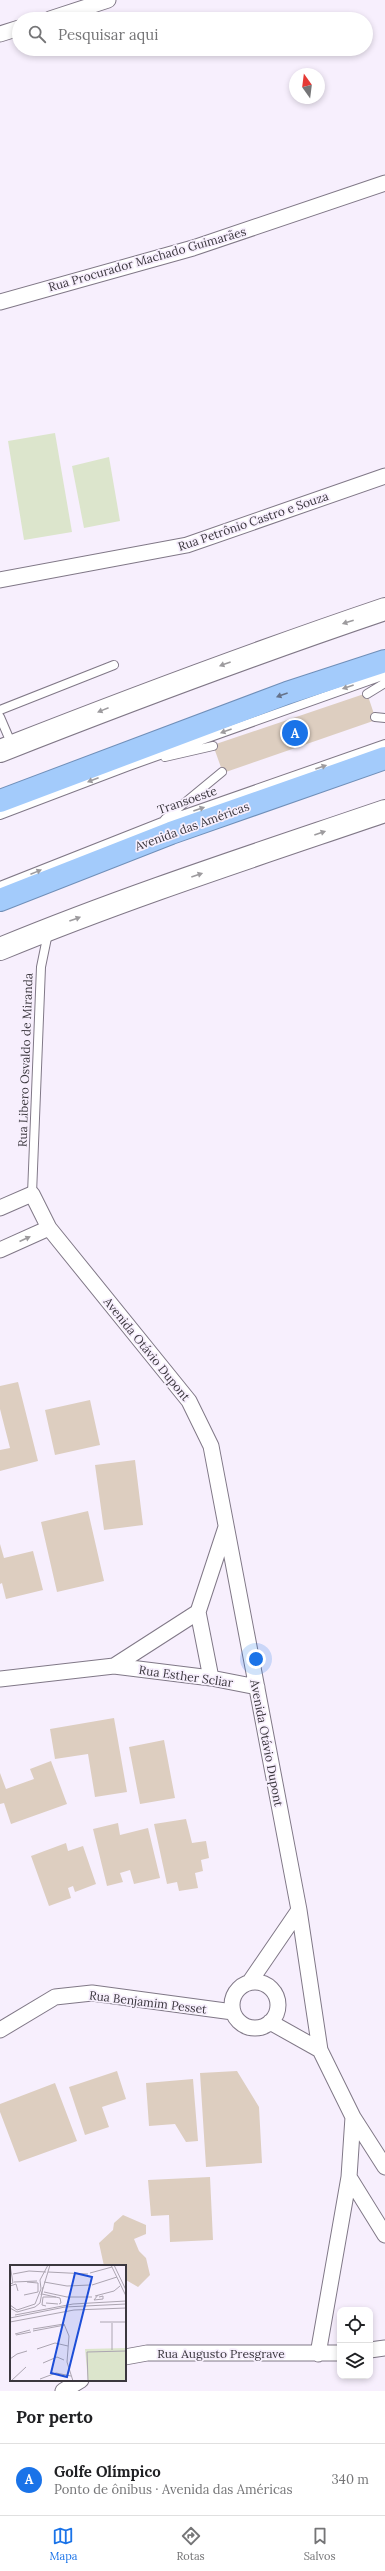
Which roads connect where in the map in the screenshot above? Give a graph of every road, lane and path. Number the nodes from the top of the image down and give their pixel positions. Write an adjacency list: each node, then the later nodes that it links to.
1 (108, 0): 2 (street)
2 (71, 12)
3 (12, 30): 4 (street)
4 (0, 34)
5 (385, 183): 6 (street, Rua Procurador Machado Guimarães)
6 (0, 302)
7 (385, 476): 8 (street, Rua Petrônio Castro e Souza)
8 (0, 580)
9 (385, 610): 21 (main road, one-way to 21)
10 (385, 661): 25 (highway, one-way to 25)
11 (114, 665): 15 (lane)
12 (385, 675): 23 (lane, one-way to 23)
13 (385, 683): 14 (lane)
14 (367, 694)
15 (0, 710)
16 (0, 717): 21 (lane)
17 (375, 717): 18 (lane)
18 (385, 718)
19 (385, 744): 28 (lane, Transoeste, one-way to 19)
20 (213, 746): 23 (lane)
21 (6, 748)
22 (385, 758): 30 (highway, Avenida das Américas)
23 (129, 766): 27 (lane, one-way to 27)
24 (222, 772): 28 (lane)
25 (0, 801)
26 (385, 811): 31 (main road, one-way to 26)
27 (0, 816)
28 (162, 822): 29 (lane, Transoeste, one-way to 28)
29 (0, 886)
30 (0, 900)
31 (49, 928): 32 (main road); 33 (lane, Rua Libero Osvaldo de Miranda)
32 (0, 949)
33 (32, 1194): 34 (street); 35 (street, Avenida Otávio Dupont)
34 (0, 1208)
35 (49, 1228): 36 (street, one-way to 35); 37 (street, Avenida Otávio Dupont)
36 (0, 1250)
37 (227, 1525): 38 (street); 42 (street, Avenida Otávio Dupont)
38 (198, 1612): 39 (street, Rua Esther Scliar); 40 (street)
39 (114, 1666): 40 (street, Rua Esther Scliar); 41 (street, Rua Esther Scliar)
40 (211, 1678): 42 (street, Rua Esther Scliar)
41 (0, 1679)
42 (256, 1687): 43 (street, Avenida Otávio Dupont)
43 (299, 1910): 44 (street); 48 (street, Avenida Otávio Dupont)
44 (249, 1983): 45 (street); 46 (street)
45 (233, 2012): 46 (street); 47 (street, Rua Benjamim Pesset)
46 (270, 2022): 48 (street)
47 (0, 2030)
48 (320, 2050): 49 (street, Avenida Otávio Dupont)
49 (353, 2117): 50 (street, Avenida Otávio Dupont); 51 (street)
50 (385, 2167)
51 (349, 2177): 52 (street); 56 (street)
52 (385, 2235)
53 (385, 2348): 54 (street)
54 (373, 2350)
55 (337, 2353): 56 (street, Rua Augusto Presgrave)
56 (318, 2354): 57 (street, Rua Augusto Presgrave)
57 (126, 2357)
58 (79, 2381): 59 (street)
59 (63, 2391)

